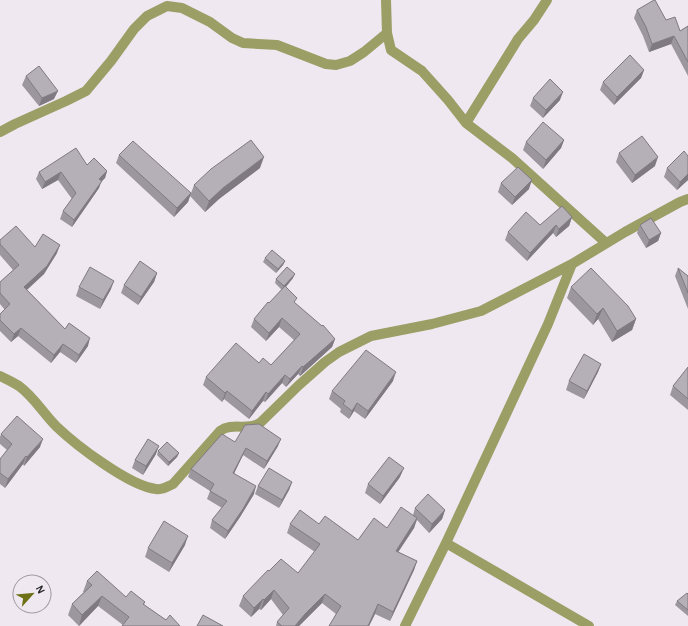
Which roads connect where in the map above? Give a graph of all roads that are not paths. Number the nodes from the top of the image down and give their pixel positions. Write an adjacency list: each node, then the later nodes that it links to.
1 (386, 0): 3 (street)
2 (547, 0): 4 (street)
3 (387, 33): 4 (street); 5 (street)
4 (466, 123): 7 (street)
5 (0, 132)
6 (688, 199): 7 (street)
7 (606, 243): 8 (street)
8 (572, 264): 9 (street); 10 (street)
9 (0, 376)
10 (446, 543): 11 (street); 12 (street)
11 (405, 626)
12 (589, 626)

